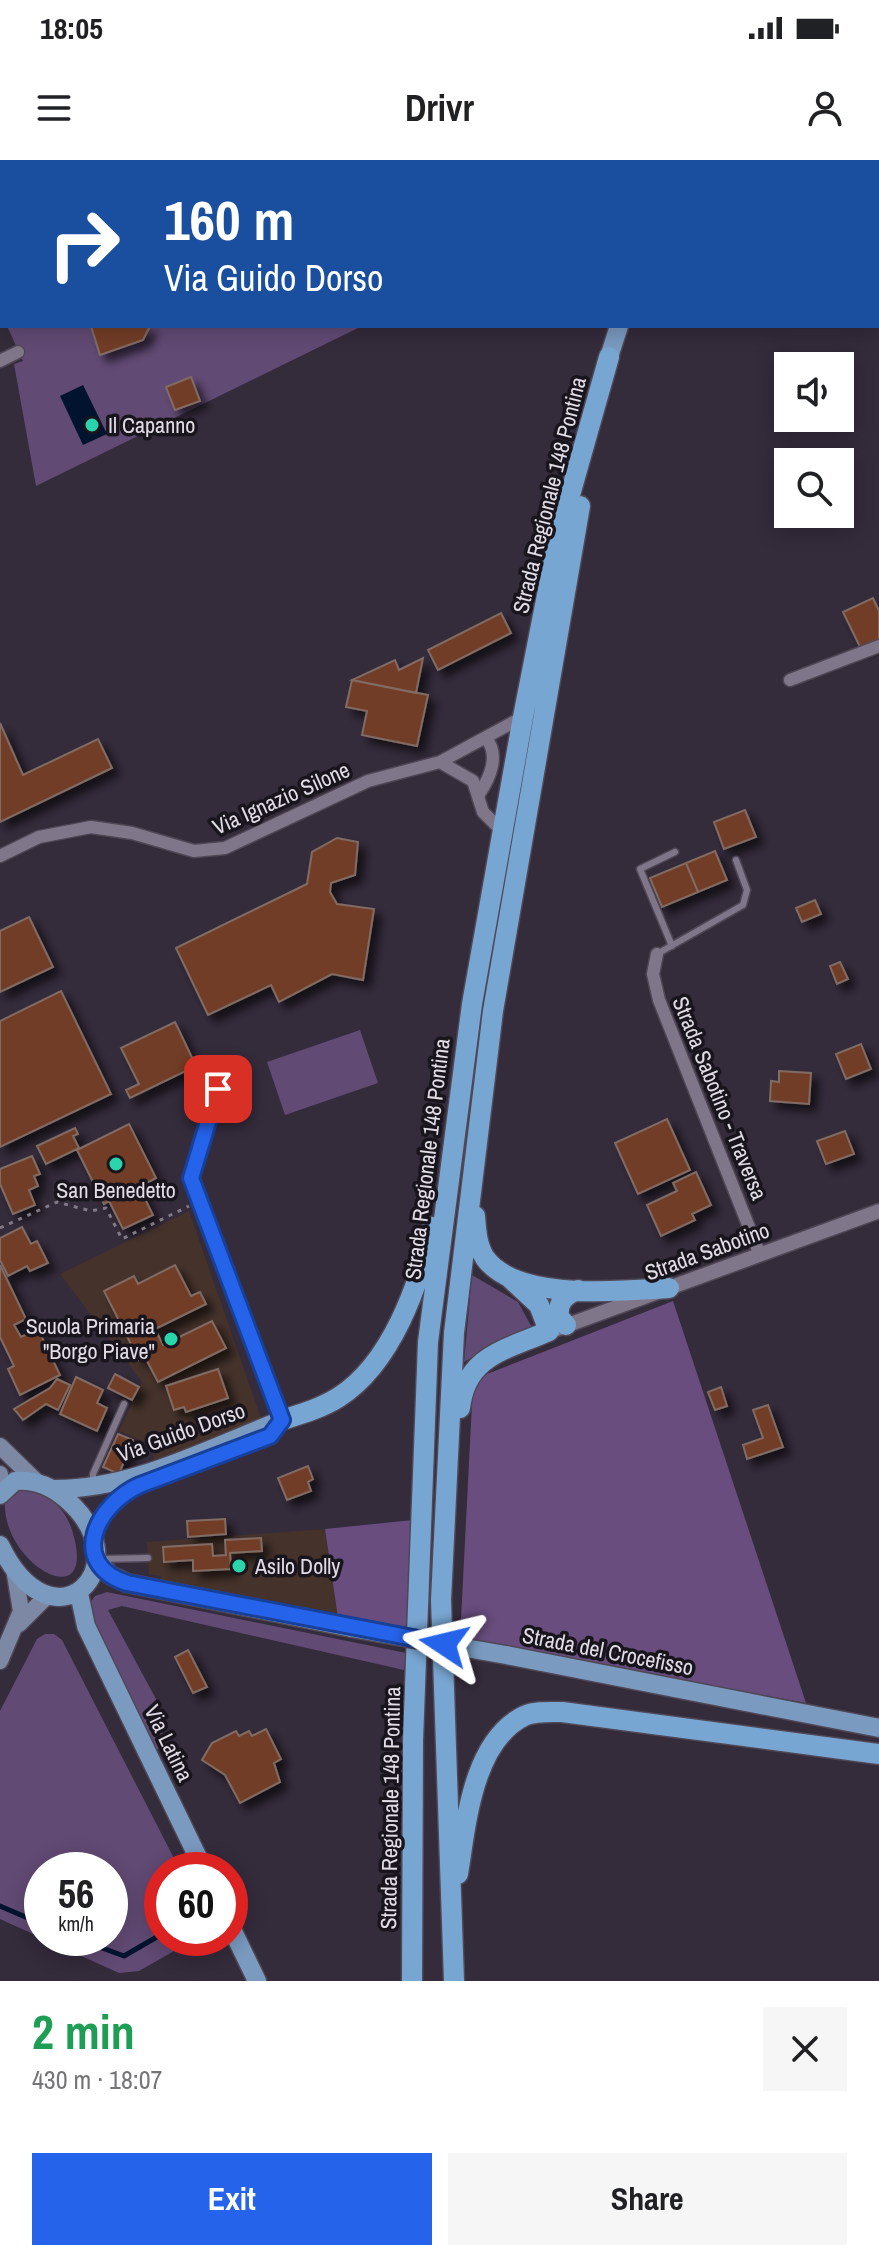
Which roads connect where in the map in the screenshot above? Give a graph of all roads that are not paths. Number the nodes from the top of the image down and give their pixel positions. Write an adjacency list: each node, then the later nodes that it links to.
1 (618, 328): 3 (main road, Strada Regionale 148 Pontina)
2 (18, 352): 4 (street)
3 (609, 357): 7 (highway, Strada Regionale 148 Pontina); 19 (highway, Strada Regionale 148 Pontina)
4 (0, 361)
5 (879, 646): 6 (street)
6 (790, 680)
7 (523, 717): 8 (street, Via Ignazio Silone); 11 (highway, Strada Regionale 148 Pontina)
8 (486, 738): 9 (street, Via Ignazio Silone); 10 (street)
9 (440, 762): 10 (street); 13 (street, Via Ignazio Silone)
10 (479, 794): 11 (street)
11 (502, 831): 18 (highway, Strada Regionale 148 Pontina)
12 (675, 852): 15 (lane)
13 (0, 856)
14 (736, 860): 15 (lane)
15 (672, 946): 16 (lane)
16 (657, 954): 21 (street, Strada Sabotino - Traversa)
17 (218, 1089): 27 (street)
18 (455, 1126): 27 (highway); 48 (highway, Strada Regionale 148 Pontina)
19 (472, 1176): 22 (highway); 32 (highway, Strada Regionale 148 Pontina)
20 (879, 1211): 21 (street, Strada Sabotino)
21 (760, 1255): 23 (street, Strada Sabotino)
22 (510, 1278): 24 (highway); 25 (highway)
23 (669, 1288): 24 (highway); 25 (street, Strada Sabotino)
24 (578, 1290): 25 (highway)
25 (558, 1328): 32 (highway)
26 (124, 1404): 30 (lane)
27 (282, 1420): 30 (main road, Via Guido Dorso); 33 (street, Via Guido Dorso)
28 (0, 1446): 29 (main road)
29 (45, 1486): 30 (main road, Via Guido Dorso); 31 (main road, Via Guido Dorso); 33 (main road)
30 (93, 1486)
31 (0, 1487)
32 (443, 1501): 45 (highway, Strada Regionale 148 Pontina)
33 (94, 1550): 35 (lane); 36 (main road, Strada del Crocefisso); 37 (main road)
34 (5, 1556): 38 (main road, Via Latina); 39 (main road)
35 (148, 1558)
36 (139, 1586): 37 (main road, Strada del Crocefisso); 42 (main road, Strada del Crocefisso, bridge)
37 (84, 1590): 38 (main road, Strada del Crocefisso); 40 (main road, Via Latina)
38 (52, 1596): 39 (main road); 40 (main road, Via Latina)
39 (16, 1629): 41 (main road)
40 (92, 1637): 44 (main road, Via Latina)
41 (0, 1661)
42 (879, 1728)
43 (879, 1754): 45 (highway)
44 (195, 1852)
45 (450, 1926): 49 (highway, Strada Regionale 148 Pontina)
46 (245, 1956): 47 (main road)
47 (257, 1981)
48 (412, 1981)
49 (454, 1981)

